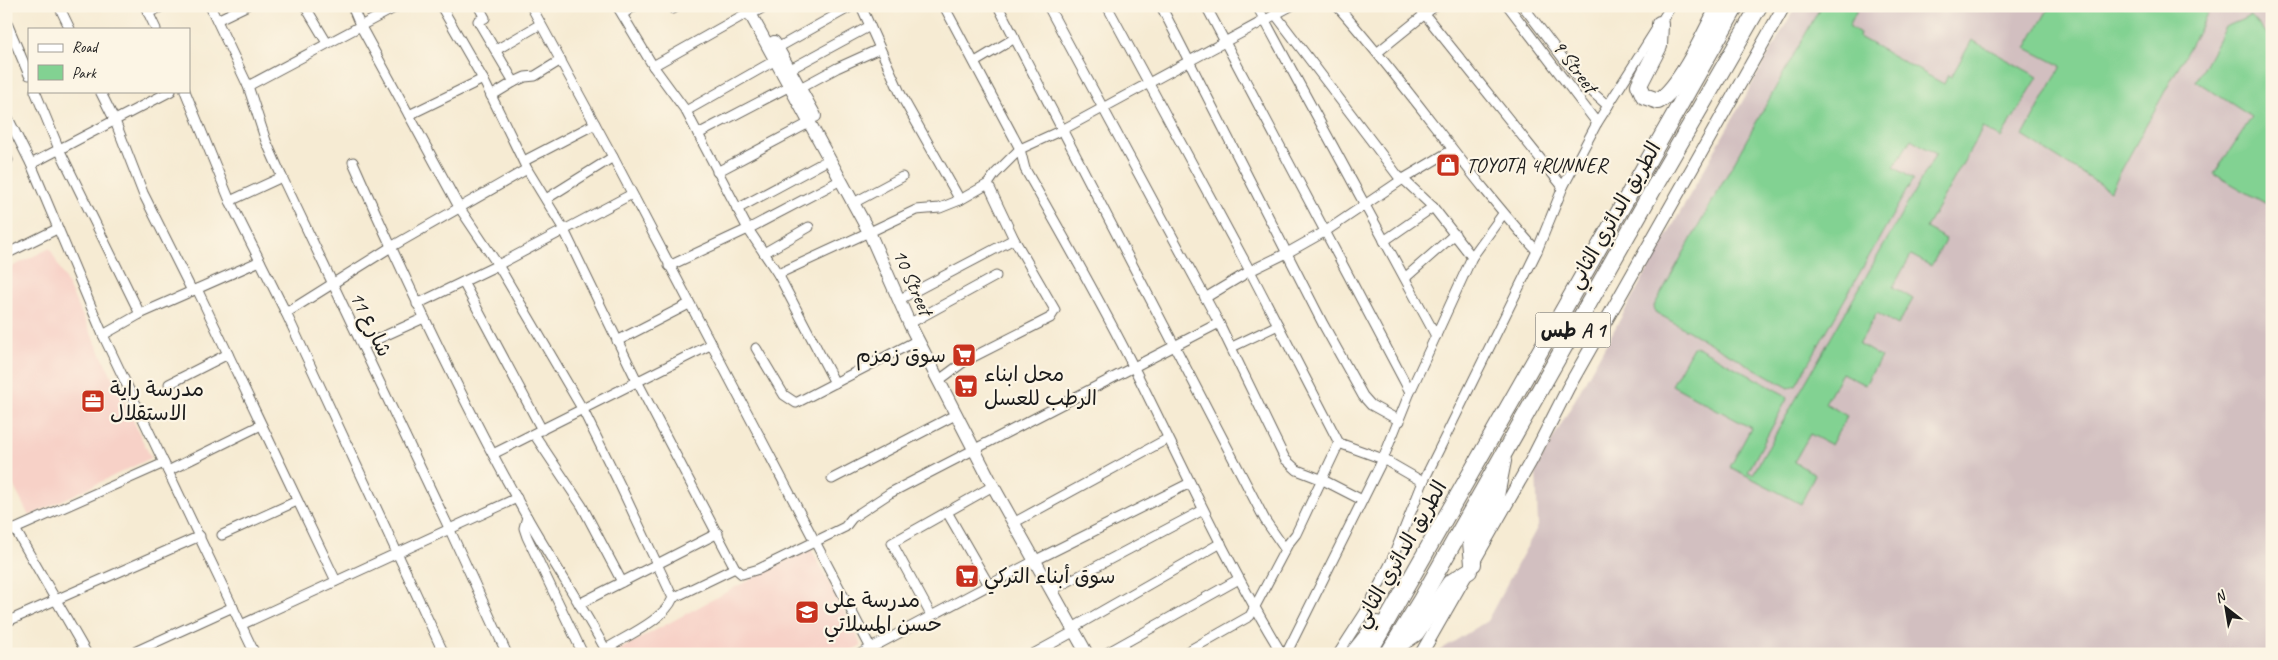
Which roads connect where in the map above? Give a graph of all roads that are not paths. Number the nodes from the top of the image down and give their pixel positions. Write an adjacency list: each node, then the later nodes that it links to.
1 (59, 6): 46 (street)
2 (162, 6): 35 (street)
3 (210, 6): 39 (street, شارع 11)
4 (246, 6): 39 (street)
5 (305, 6): 50 (street)
6 (352, 6): 44 (street)
7 (398, 6): 44 (street)
8 (441, 6): 61 (street)
9 (484, 6): 52 (street)
10 (531, 6): 42 (street)
11 (634, 6): 36 (street)
12 (671, 6): 13 (street)
13 (678, 6)
14 (852, 6): 54 (street)
15 (860, 6): 45 (street)
16 (944, 6): 57 (street)
17 (998, 6): 48 (street)
18 (1048, 6): 71 (street)
19 (1107, 6): 63 (street)
20 (1161, 6): 56 (street)
21 (1206, 6): 49 (street)
22 (1257, 6): 41 (street)
23 (1290, 6): 37 (street)
24 (1337, 6): 53 (street)
25 (1418, 6): 38 (street)
26 (1436, 6): 38 (street)
27 (1508, 6): 78 (street, 9 Street)
28 (1523, 6): 72 (street, 9 Street)
29 (1671, 6): 43 (street)
30 (1720, 6): 43 (highway)
31 (1736, 6): 204 (highway, الطريق الدائري الثاني / طس A 1)
32 (1759, 6): 166 (highway, الطريق الدائري الثاني / طس A 1)
33 (1784, 6): 195 (main road)
34 (755, 8): 54 (main road, 10 Street); 58 (street)
35 (146, 10): 47 (street)
36 (620, 10): 58 (street)
37 (1275, 14): 41 (street); 93 (street)
38 (1425, 15): 53 (street); 96 (street)
39 (217, 20): 64 (street, شارع 11)
40 (6, 21): 60 (street)
41 (1264, 21): 49 (street); 102 (street)
42 (539, 24): 52 (street); 55 (street)
43 (1660, 24): 72 (street)
44 (360, 25): 50 (street); 75 (street)
45 (870, 26): 51 (street); 59 (street)
46 (70, 28)
47 (155, 28)
48 (1015, 38): 57 (street); 80 (street)
49 (1225, 42): 56 (street); 112 (street)
50 (327, 43): 64 (street)
51 (879, 49): 65 (street); 100 (street)
52 (496, 50): 62 (street)
53 (1378, 52): 84 (street)
54 (774, 54): 59 (main road, 10 Street); 73 (street)
55 (561, 60): 62 (street); 79 (street)
56 (1189, 61): 63 (street); 119 (street)
57 (975, 62): 83 (street)
58 (653, 66): 73 (street)
59 (785, 72): 65 (main road, 10 Street)
60 (28, 73)
61 (483, 79): 70 (street); 75 (street)
62 (514, 82): 70 (street)
63 (1147, 83): 71 (street); 125 (street)
64 (248, 86): 91 (street, شارع 11)
65 (794, 88): 77 (main road, 10 Street); 81 (street); 99 (main road, 10 Street)
66 (35, 92): 82 (street)
67 (100, 92): 76 (street)
68 (169, 92): 76 (street)
69 (185, 92): 101 (street)
70 (491, 96): 89 (street)
71 (1102, 106): 80 (street); 133 (street)
72 (1608, 106): 78 (street)
73 (686, 111): 81 (street)
74 (6, 114): 88 (street)
75 (409, 115): 103 (street)
76 (114, 121): 82 (street); 131 (street)
77 (809, 123): 86 (main road, 10 Street); 90 (street)
78 (1596, 123): 96 (street)
79 (595, 124): 85 (street); 89 (street)
80 (1062, 130): 83 (street); 148 (street)
81 (698, 134): 90 (street)
82 (59, 149): 88 (street); 137 (street)
83 (1020, 149): 95 (street); 152 (street)
84 (1452, 150): 93 (street); 106 (street)
85 (613, 158): 97 (street); 98 (street)
86 (830, 159): 94 (main road, 10 Street); 105 (street)
87 (353, 162): 116 (street)
88 (31, 164): 109 (street)
89 (526, 165): 98 (street); 103 (street)
90 (717, 172): 105 (street)
91 (282, 177): 101 (street); 130 (street, شارع 11)
92 (902, 177): 99 (street)
93 (1404, 179): 102 (street); 104 (street)
94 (841, 180): 110 (street); 111 (main road, 10 Street)
95 (988, 184): 100 (street); 114 (street)
96 (1562, 187): 117 (street)
97 (632, 194): 108 (street); 124 (street)
98 (546, 199): 108 (street)
99 (859, 200): 111 (main road, 10 Street)
100 (960, 200): 111 (street)
101 (230, 201): 122 (street)
102 (1363, 206): 112 (street); 115 (street)
103 (459, 207): 116 (street); 123 (street)
104 (1433, 207): 113 (street); 115 (street)
105 (737, 209): 110 (street)
106 (1503, 214): 117 (street); 121 (street)
107 (809, 227): 118 (street)
108 (563, 228): 123 (street); 145 (street)
109 (57, 229): 120 (street); 142 (street)
110 (748, 230): 118 (street); 124 (street)
111 (872, 231): 126 (street); 132 (main road, 10 Street); 144 (main road, 10 Street)
112 (1326, 231): 119 (street); 157 (street)
113 (1454, 234): 121 (street); 128 (street)
114 (1014, 239): 132 (street); 153 (street)
115 (1384, 241): 128 (street)
116 (390, 247): 130 (street); 134 (street)
117 (1536, 251): 172 (street)
118 (764, 253): 126 (street)
119 (1287, 253): 125 (street); 160 (street)
120 (6, 254)
121 (1472, 257): 143 (street)
122 (260, 261): 131 (street); 136 (street)
123 (498, 265): 129 (street); 158 (street)
124 (669, 266): 135 (street)
125 (1250, 270): 133 (street); 141 (street)
126 (778, 274): 155 (street)
127 (996, 276): 139 (street)
128 (1405, 278): 143 (street)
129 (463, 282): 134 (street); 162 (street)
130 (332, 283): 136 (street); 147 (street, شارع 11)
131 (195, 290): 137 (street); 151 (street)
132 (904, 297): 139 (main road, 10 Street)
133 (1206, 298): 140 (street)
134 (416, 304): 138 (street)
135 (689, 304): 145 (street); 146 (street)
136 (286, 313): 191 (street)
137 (140, 314): 142 (street)
138 (424, 318): 147 (street); 167 (street)
139 (914, 321): 153 (main road, 10 Street)
140 (1219, 323): 148 (street); 149 (street)
141 (1278, 325): 149 (street); 164 (street)
142 (103, 335): 169 (street)
143 (1436, 336): 157 (street)
144 (918, 340): 153 (main road, 10 Street); 155 (street)
145 (618, 341): 154 (street)
146 (712, 344): 154 (street); 188 (street)
147 (362, 346): 182 (street, شارع 11)
148 (1175, 346): 152 (street); 190 (street)
149 (1232, 347): 171 (street)
150 (756, 348): 155 (street)
151 (228, 354): 156 (street); 161 (street)
152 (1134, 368): 163 (street); 165 (street)
153 (941, 378): 159 (main road, 10 Street); 165 (main road, 10 Street)
154 (637, 382): 158 (street); 185 (street)
155 (835, 383)
156 (169, 384)
157 (1410, 392): 160 (street)
158 (583, 410): 162 (street); 193 (street)
159 (957, 414): 165 (main road, 10 Street); 170 (street)
160 (1400, 421): 168 (street)
161 (261, 425): 169 (street); 177 (street)
162 (538, 432): 167 (street); 198 (street)
163 (1167, 438): 173 (street); 181 (street)
164 (1339, 443): 168 (street); 171 (street)
165 (977, 448): 174 (main road, 10 Street); 181 (main road, 10 Street); 188 (street)
166 (1504, 453): 195 (highway); 214 (highway, الطريق الدائري الثاني / طس A 1)
167 (493, 454): 175 (street)
168 (1383, 459): 172 (street); 176 (street)
169 (166, 467): 183 (street); 187 (street)
170 (832, 479)
171 (1323, 480): 176 (street); 190 (street)
172 (1423, 482): 229 (street)
173 (1190, 483): 178 (street); 192 (street)
174 (993, 486): 179 (street); 192 (main road, 10 Street)
175 (517, 498): 180 (street); 182 (street)
176 (1362, 500): 228 (street)
177 (297, 502): 186 (street); 197 (street)
178 (1204, 510): 189 (street); 200 (street)
179 (947, 512): 199 (street); 207 (street)
180 (527, 517): 203 (street); 220 (street)
181 (1017, 521): 192 (main road, 10 Street)
182 (449, 528): 191 (street); 219 (street, شارع 11)
183 (15, 529): 184 (street); 202 (street)
184 (6, 533)
185 (718, 533): 193 (street); 194 (street)
186 (222, 535)
187 (200, 536): 202 (street); 205 (street)
188 (815, 542): 194 (street); 212 (street)
189 (1221, 543): 196 (street); 210 (street)
190 (1285, 549): 206 (street)
191 (398, 552): 197 (street); 218 (street)
192 (1037, 560): 199 (street); 200 (main road, 10 Street); 210 (main road, 10 Street)
193 (656, 564): 198 (street); 201 (street)
194 (735, 568): 201 (street)
195 (1471, 568): 214 (highway); 232 (main road)
196 (1239, 579): 206 (street); 225 (street)
197 (336, 581): 209 (street)
198 (622, 582): 203 (street)
199 (989, 585): 207 (street)
200 (1054, 589): 210 (main road, 10 Street)
201 (672, 598): 211 (street)
202 (55, 599): 208 (street); 215 (street)
203 (579, 604): 211 (street)
204 (1396, 604): 230 (highway); 231 (highway, الطريق الدائري الثاني / طس A 1)
205 (233, 607): 209 (street); 216 (street)
206 (1254, 608): 213 (street); 226 (street)
207 (931, 615): 212 (street)
208 (6, 622)
209 (241, 625): 217 (street)
210 (1076, 628): 222 (street); 223 (main road, 10 Street); 224 (main road, 10 Street)
211 (607, 651)
212 (872, 651): 221 (street)
213 (1280, 651): 227 (street)
214 (1389, 652)
215 (87, 654)
216 (130, 654)
217 (256, 654)
218 (444, 654)
219 (506, 654)
220 (583, 654)
221 (860, 654)
222 (1033, 654)
223 (1087, 654)
224 (1092, 654)
225 (1105, 654)
226 (1183, 654)
227 (1268, 654)
228 (1286, 654)
229 (1338, 654)
230 (1353, 654)
231 (1368, 654)
232 (1421, 654)

